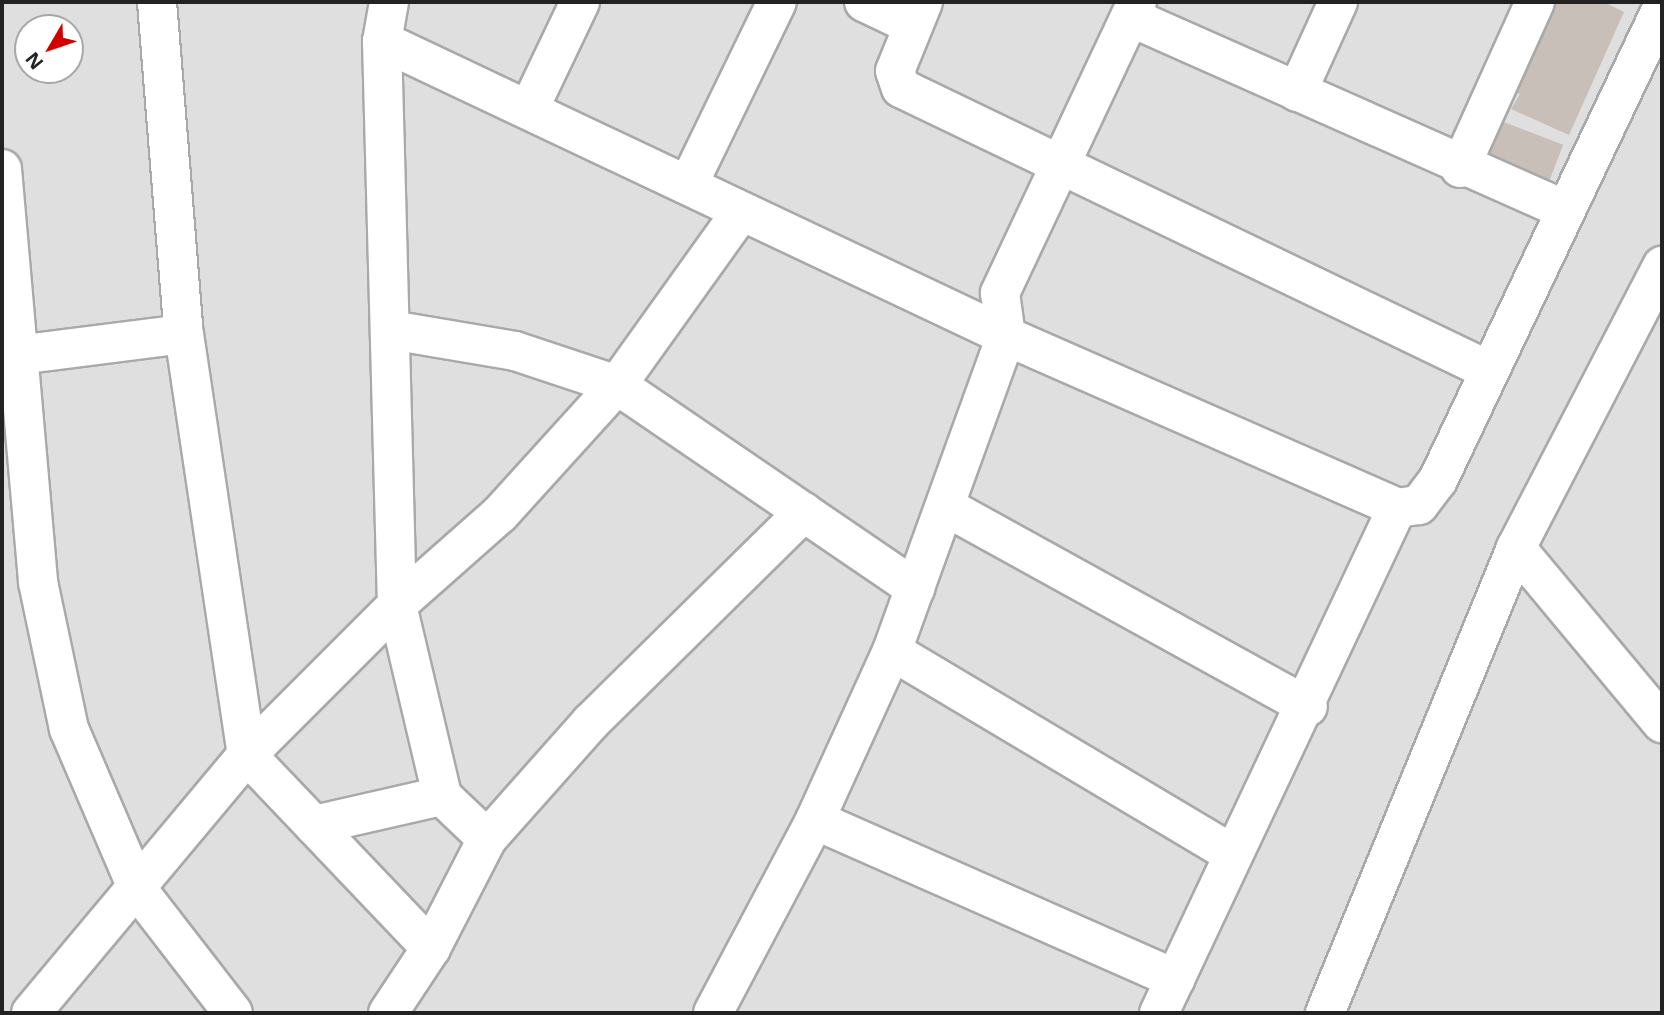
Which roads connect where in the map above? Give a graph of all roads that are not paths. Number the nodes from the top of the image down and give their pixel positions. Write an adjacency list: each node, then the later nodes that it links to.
1 (157, 2): 22 (street)
2 (388, 2): 11 (street)
3 (580, 2): 13 (street)
4 (777, 2): 17 (street)
5 (864, 2): 10 (street)
6 (1338, 2): 12 (street)
7 (1535, 2): 15 (street)
8 (1662, 8): 18 (street)
9 (1134, 9): 12 (street); 14 (street)
10 (917, 13): 14 (street)
11 (382, 41): 13 (street); 21 (street)
12 (1297, 92): 15 (street)
13 (530, 107): 17 (street)
14 (1062, 166): 23 (street); 25 (street)
15 (1460, 168): 18 (street)
16 (2, 169): 24 (street)
17 (688, 185): 19 (street)
18 (1563, 209): 25 (street)
19 (740, 213): 23 (street); 26 (street)
20 (1662, 266): 30 (street)
21 (391, 330): 26 (street); 32 (street)
22 (184, 334): 24 (street); 36 (street)
23 (1006, 336): 27 (street); 28 (street)
24 (12, 354): 42 (street)
25 (1489, 370): 28 (street)
26 (617, 385): 29 (street); 32 (street)
27 (948, 508): 31 (street); 34 (street)
28 (1397, 508): 34 (street)
29 (804, 512): 31 (street); 40 (street)
30 (1516, 548): 35 (street); 50 (street)
31 (915, 588): 33 (street)
32 (397, 605): 36 (street); 37 (street)
33 (892, 651): 38 (street); 41 (street)
34 (1308, 706): 41 (street)
35 (1662, 723)
36 (247, 755): 39 (street); 42 (street)
37 (442, 796): 39 (street); 40 (street)
38 (815, 820): 44 (street); 48 (street)
39 (314, 825): 43 (street)
40 (487, 839): 43 (street)
41 (1233, 854): 44 (street)
42 (138, 890): 45 (street); 46 (street)
43 (431, 948): 47 (street)
44 (1175, 979): 49 (street)
45 (51, 1006)
46 (233, 1013)
47 (388, 1013)
48 (713, 1013)
49 (1159, 1013)
50 (1325, 1013)

